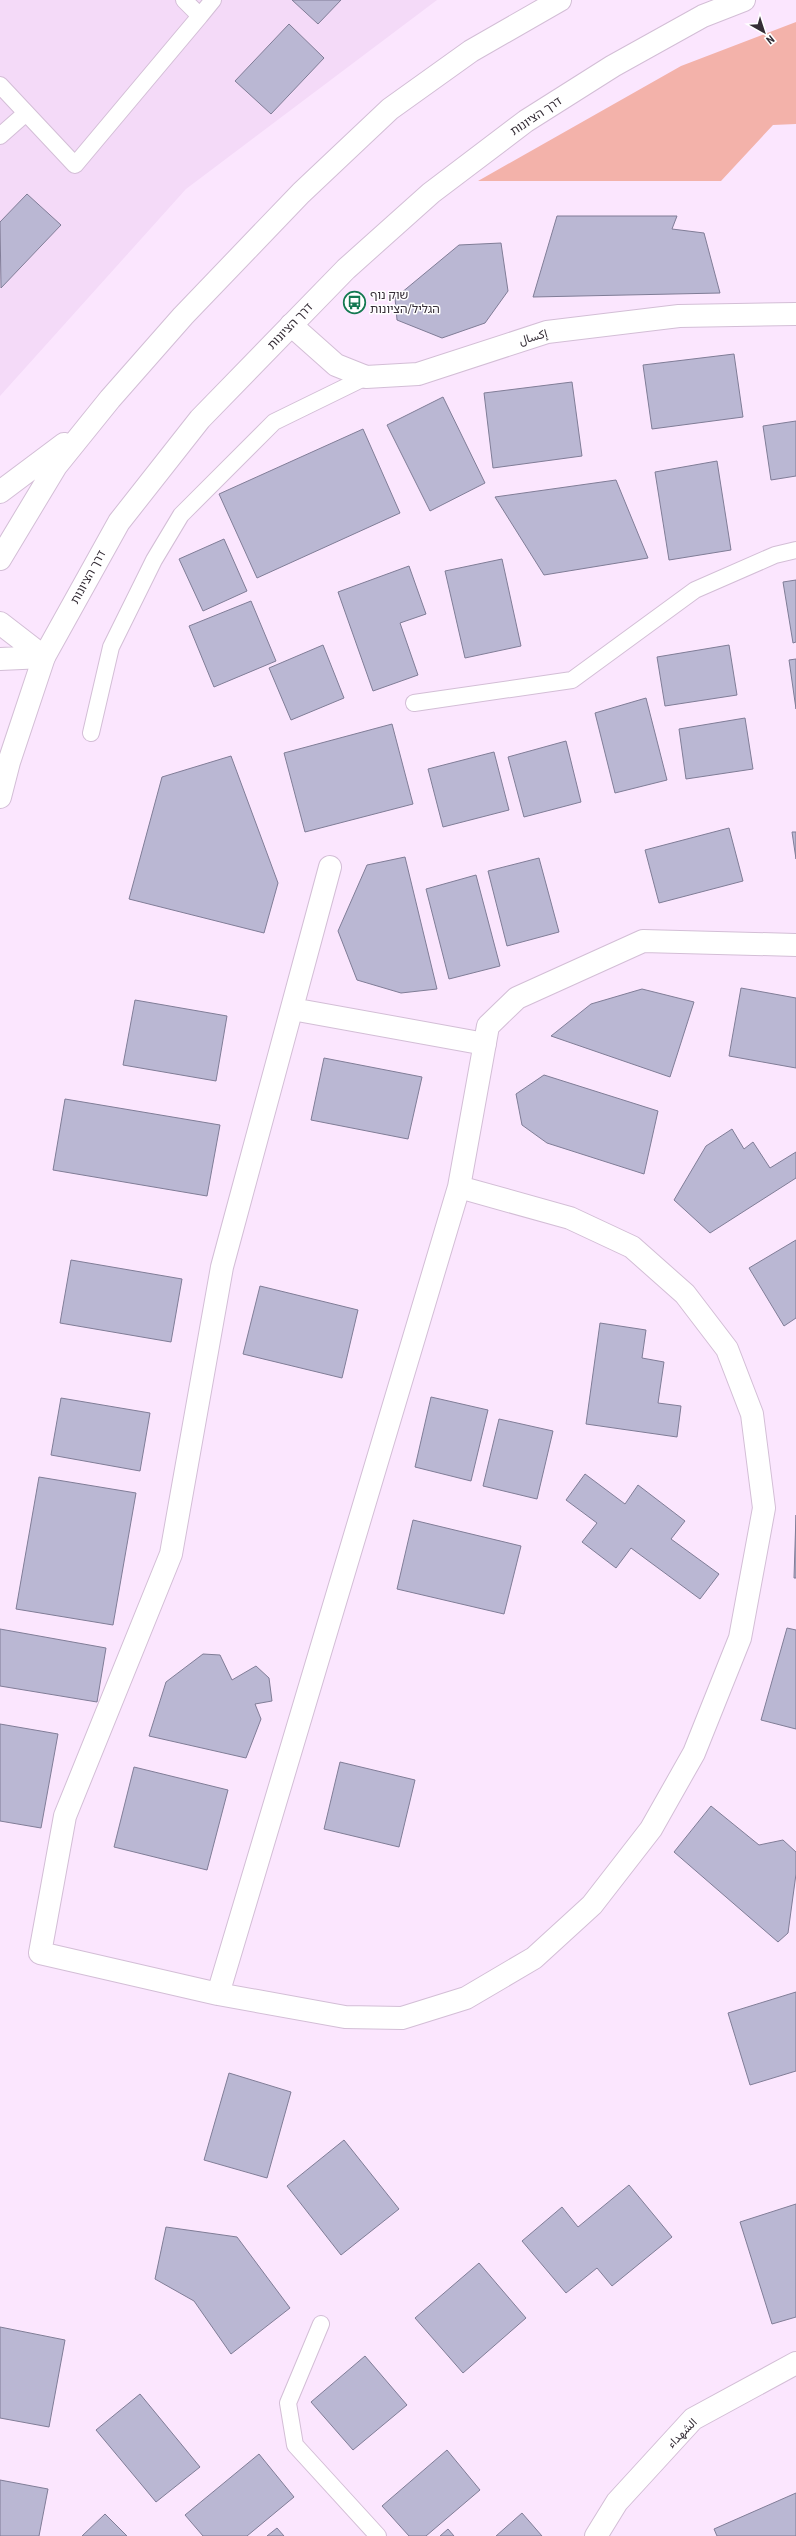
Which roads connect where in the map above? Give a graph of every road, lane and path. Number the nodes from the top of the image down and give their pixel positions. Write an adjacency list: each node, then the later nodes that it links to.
1 (184, 0): 5 (lane)
2 (213, 0): 5 (lane)
3 (560, 0): 12 (main road)
4 (744, 0): 10 (main road, דרך הציונות)
5 (200, 16): 7 (lane)
6 (0, 86): 7 (lane)
7 (26, 113): 8 (lane)
8 (0, 136)
9 (796, 314): 11 (main road, إكسال)
10 (291, 325): 11 (main road, إكسال); 17 (main road, דרך הציונות)
11 (366, 377): 20 (lane)
12 (89, 425): 13 (main road); 15 (main road)
13 (0, 492)
14 (796, 550): 19 (lane)
15 (0, 559)
16 (0, 622): 17 (main road)
17 (44, 657): 18 (main road); 21 (main road, דרך הציונות)
18 (0, 659)
19 (414, 703)
20 (91, 733)
21 (0, 798)
22 (330, 867): 24 (main road)
23 (796, 945): 25 (main road)
24 (292, 1009): 25 (main road); 27 (main road)
25 (485, 1044): 26 (main road)
26 (459, 1187): 27 (main road); 27 (main road)
27 (218, 1994)
28 (321, 2324): 30 (lane)
29 (796, 2363): 31 (main road, الشهداء)
30 (378, 2536)
31 (596, 2536)

